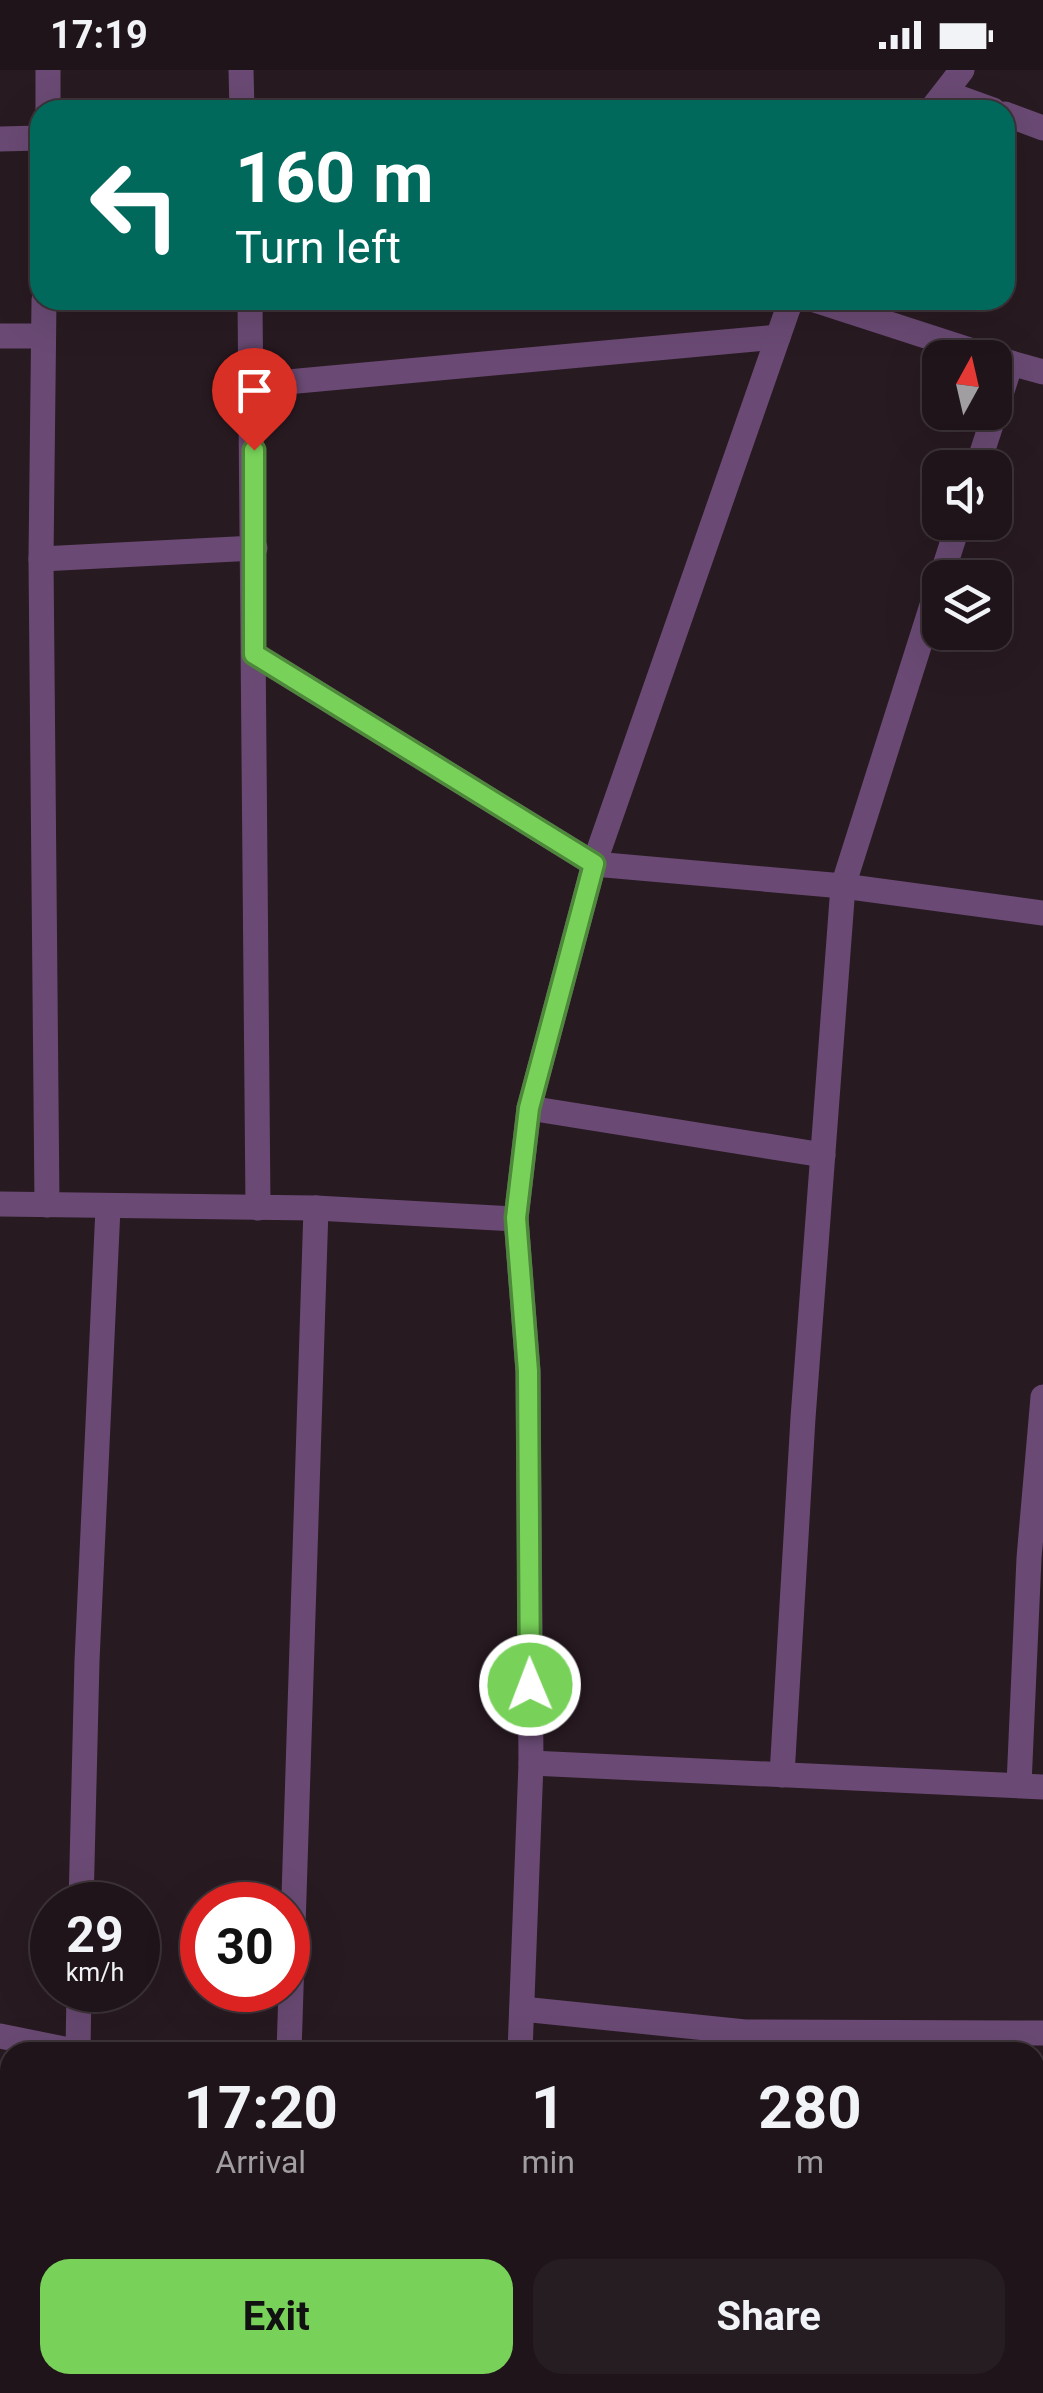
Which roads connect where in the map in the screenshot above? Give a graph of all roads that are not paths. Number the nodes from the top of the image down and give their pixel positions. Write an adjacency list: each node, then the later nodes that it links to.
1 (48, 70): 4 (street)
2 (241, 70): 5 (street)
3 (962, 70): 6 (street)
4 (48, 100)
5 (242, 100)
6 (940, 100)
7 (1015, 118): 8 (street)
8 (1043, 128)
9 (0, 138): 10 (street)
10 (30, 138)
11 (44, 310): 16 (street)
12 (250, 310): 21 (street)
13 (788, 310): 17 (street)
14 (846, 310): 18 (street)
15 (0, 336): 16 (street)
16 (43, 336): 23 (street)
17 (778, 338): 21 (street); 26 (street)
18 (938, 340)
19 (1012, 363): 20 (street)
20 (1043, 372)
21 (254, 385): 22 (street)
22 (254, 548): 23 (street); 25 (street)
23 (41, 559): 32 (street)
24 (922, 637): 27 (street)
25 (254, 654): 26 (street); 34 (street)
26 (594, 864): 27 (street); 29 (street)
27 (844, 886): 28 (street); 30 (street)
28 (1043, 913)
29 (529, 1108): 30 (street); 36 (street)
30 (823, 1155): 40 (street)
31 (0, 1204): 32 (street)
32 (47, 1205): 33 (street)
33 (108, 1208): 34 (street); 42 (street)
34 (258, 1208): 35 (street)
35 (316, 1208): 36 (street); 49 (street)
36 (516, 1218): 39 (street)
37 (1043, 1397): 38 (street)
38 (1036, 1559): 41 (street)
39 (531, 1763): 40 (street); 43 (street)
40 (782, 1775): 41 (street)
41 (1031, 1786)
42 (82, 1882)
43 (522, 2009): 50 (street); 51 (street)
44 (79, 2012): 48 (street)
45 (1043, 2032): 52 (street)
46 (0, 2036): 47 (street)
47 (29, 2042)
48 (78, 2042)
49 (289, 2042)
50 (520, 2042)
51 (745, 2042)
52 (962, 2042)

